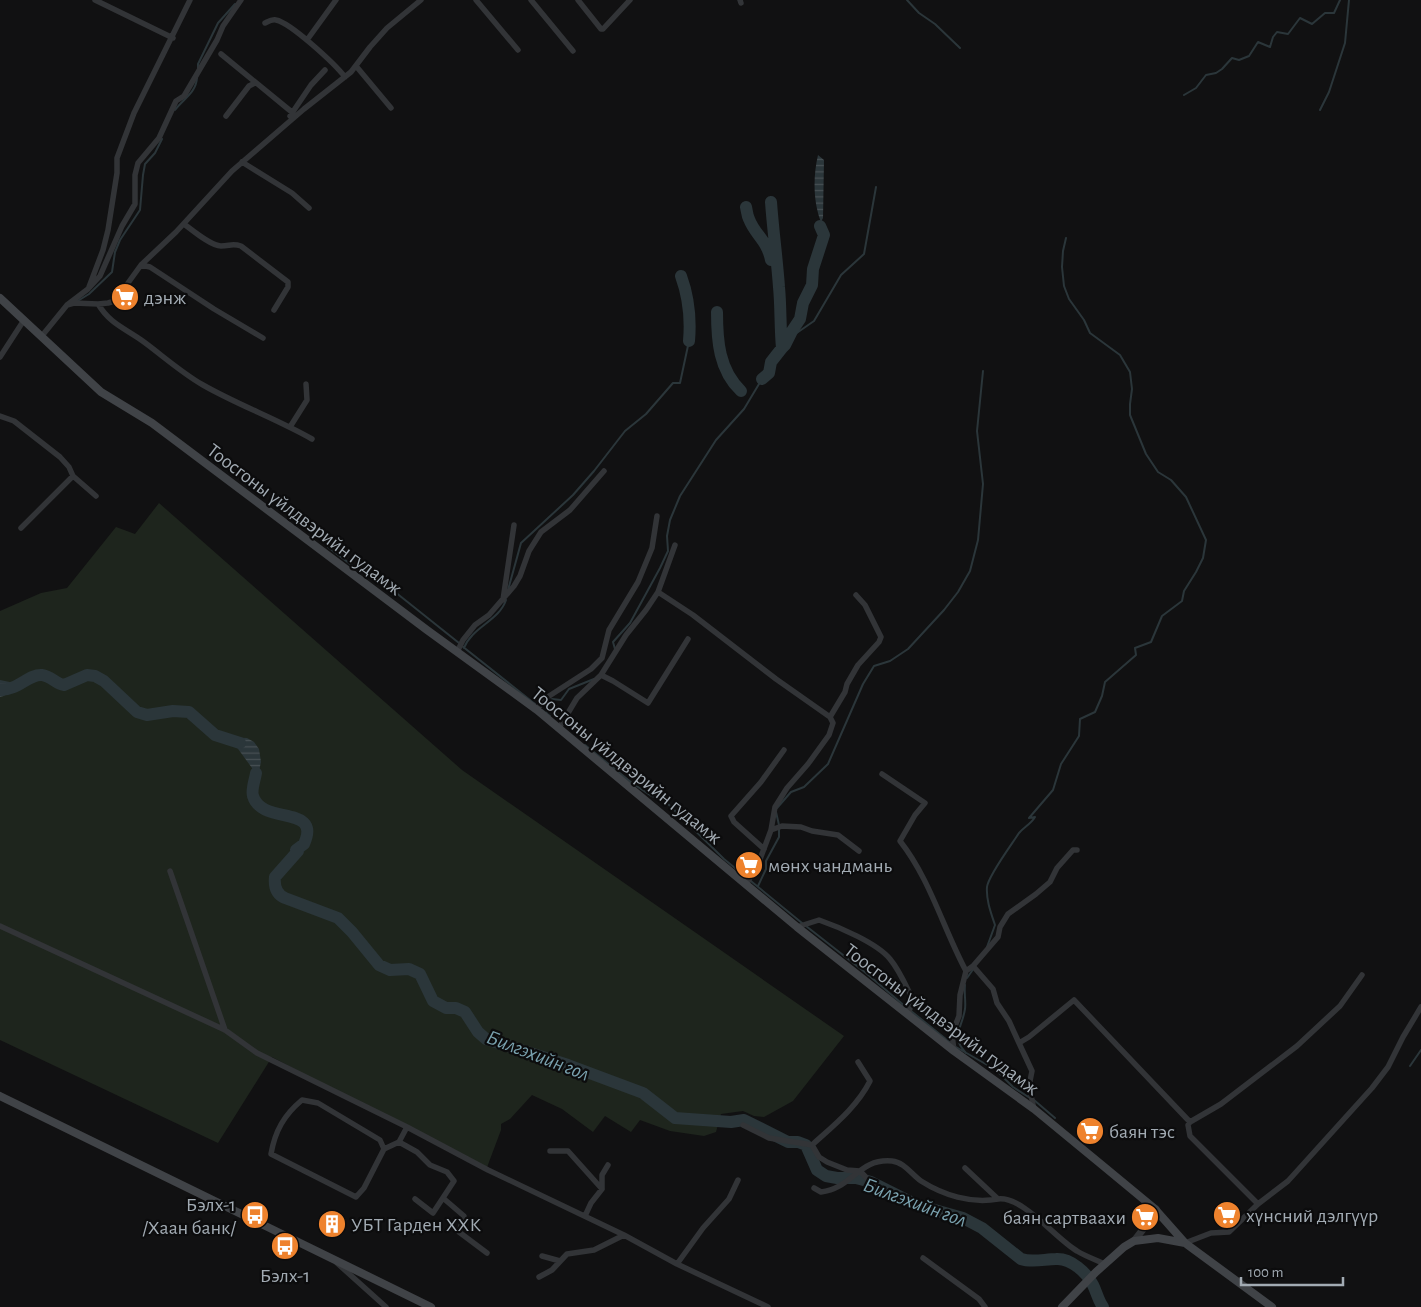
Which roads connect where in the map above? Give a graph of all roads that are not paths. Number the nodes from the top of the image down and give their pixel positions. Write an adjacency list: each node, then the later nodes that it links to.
1 (95, 0): 11 (street)
2 (190, 0): 11 (street)
3 (241, 0): 28 (street)
4 (336, 0): 12 (street)
5 (421, 0): 16 (street)
6 (476, 0): 13 (street)
7 (530, 0): 14 (street)
8 (578, 0): 9 (street)
9 (630, 0)
10 (265, 23): 12 (street)
11 (173, 38): 28 (street)
12 (307, 40): 18 (street)
13 (518, 50)
14 (573, 51)
15 (221, 54): 19 (street)
16 (356, 66): 18 (street); 20 (street)
17 (324, 70): 21 (street)
18 (345, 77): 23 (street)
19 (255, 83): 21 (street); 22 (street)
20 (391, 108)
21 (293, 113): 23 (street)
22 (226, 116)
23 (277, 133): 24 (street)
24 (242, 162): 25 (street); 26 (street)
25 (309, 208)
26 (184, 224): 27 (street); 32 (street)
27 (141, 265): 30 (street); 35 (street)
28 (88, 289): 31 (street)
29 (0, 298): 33 (main road, Тоосгоны үйлдвэрийн гудамж)
30 (98, 304): 31 (street); 39 (street)
31 (67, 305): 34 (street)
32 (274, 310)
33 (24, 320): 34 (main road, Тоосгоны үйлдвэрийн гудамж); 36 (street)
34 (41, 337): 52 (main road, Тоосгоны үйлдвэрийн гудамж)
35 (263, 338)
36 (0, 357)
37 (306, 384): 39 (street)
38 (0, 416): 42 (street)
39 (290, 427): 40 (street)
40 (312, 440)
41 (604, 471): 50 (street)
42 (72, 476): 43 (street); 46 (street)
43 (96, 496)
44 (657, 516): 54 (street)
45 (514, 525): 50 (street)
46 (21, 528)
47 (675, 545): 48 (street)
48 (658, 592): 53 (street); 55 (street)
49 (856, 595): 55 (street)
50 (503, 600): 52 (street)
51 (688, 639): 53 (street)
52 (457, 652): 54 (main road, Тоосгоны үйлдвэрийн гудамж)
53 (601, 675): 56 (street)
54 (537, 710): 56 (main road, Тоосгоны үйлдвэрийн гудамж)
55 (830, 717): 59 (street)
56 (559, 728): 64 (main road, Тоосгоны үйлдвэрийн гудамж)
57 (784, 750): 60 (street)
58 (882, 774): 68 (street)
59 (771, 830): 60 (street); 62 (street)
60 (764, 849): 64 (street)
61 (1077, 850): 67 (street)
62 (859, 851)
63 (170, 871): 72 (street)
64 (746, 885): 66 (main road, Тоосгоны үйлдвэрийн гудамж)
65 (0, 926): 72 (street)
66 (797, 927): 71 (main road, Тоосгоны үйлдвэрийн гудамж); 71 (street)
67 (973, 966): 68 (street); 73 (street)
68 (966, 971): 74 (street)
69 (1362, 975): 78 (street)
70 (1421, 1007): 95 (street)
71 (908, 1014): 74 (main road, Тоосгоны үйлдвэрийн гудамж)
72 (225, 1030): 80 (street)
73 (1019, 1044): 77 (street); 78 (street)
74 (954, 1051): 77 (main road, Тоосгоны үйлдвэрийн гудамж)
75 (858, 1062): 82 (street)
76 (0, 1096): 104 (main road)
77 (1034, 1109): 96 (main road, Тоосгоны үйлдвэрийн гудамж)
78 (1190, 1122): 95 (street)
79 (742, 1124): 82 (street)
80 (407, 1127): 81 (street); 97 (street)
81 (399, 1142): 83 (street); 92 (street)
82 (812, 1145): 87 (street)
83 (384, 1149): 83 (street)
84 (550, 1151): 89 (street)
85 (608, 1165): 89 (street)
86 (965, 1168): 94 (street)
87 (858, 1173): 90 (street); 91 (street); 94 (street)
88 (738, 1180): 106 (street)
89 (602, 1188): 97 (street)
90 (814, 1188)
91 (876, 1188)
92 (443, 1198): 93 (street); 101 (street)
93 (415, 1200)
94 (998, 1200): 107 (street)
95 (1258, 1204): 100 (street)
96 (1156, 1209): 99 (street); 100 (main road, Тоосгоны үйлдвэрийн гудамж)
97 (585, 1216): 98 (street)
98 (624, 1235): 105 (street); 106 (street)
99 (1134, 1241): 100 (main road); 107 (main road)
100 (1184, 1244): 114 (main road)
101 (487, 1253)
102 (542, 1256): 105 (street)
103 (923, 1258): 112 (street)
104 (332, 1259): 109 (street); 110 (main road)
105 (560, 1261): 108 (street)
106 (677, 1264): 111 (street)
107 (1105, 1264): 113 (main road)
108 (539, 1277)
109 (386, 1307)
110 (431, 1307)
111 (768, 1307)
112 (985, 1307)
113 (1062, 1307)
114 (1272, 1307)

